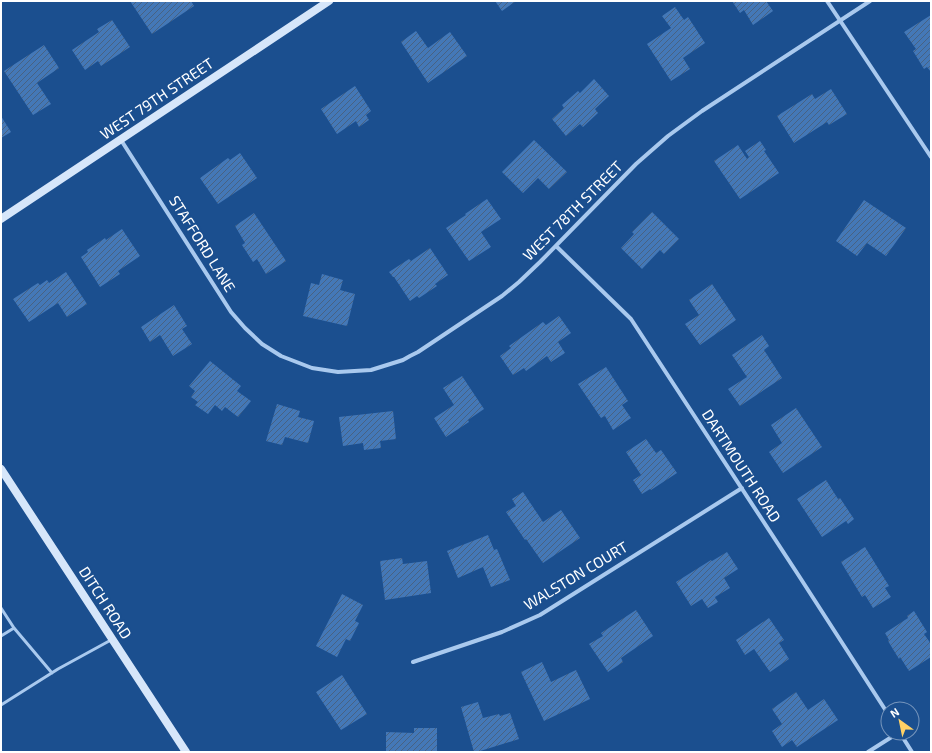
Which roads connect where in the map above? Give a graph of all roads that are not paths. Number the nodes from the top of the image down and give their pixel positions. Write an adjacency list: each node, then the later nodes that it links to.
1 (329, 1): 5 (main road, WEST 79TH STREET)
2 (827, 1): 4 (street)
3 (870, 1): 4 (street, WEST 78TH STREET)
4 (840, 21): 6 (street); 8 (street, WEST 78TH STREET)
5 (121, 140): 7 (main road, WEST 79TH STREET); 9 (street, STAFFORD LANE)
6 (931, 157)
7 (1, 220)
8 (556, 246): 9 (street, WEST 78TH STREET); 11 (street, DARTMOUTH ROAD)
9 (273, 351)
10 (1, 469): 15 (main road, DITCH ROAD)
11 (742, 488): 16 (street, WALSTON COURT); 18 (street, DARTMOUTH ROAD)
12 (1, 608): 13 (lane)
13 (14, 628): 14 (lane); 17 (lane)
14 (1, 636)
15 (111, 639): 17 (lane); 22 (main road, DITCH ROAD)
16 (413, 662)
17 (52, 673): 19 (lane)
18 (880, 702)
19 (1, 705)
20 (886, 741): 23 (street)
21 (904, 741): 24 (street)
22 (186, 752)
23 (868, 752)
24 (912, 752)

